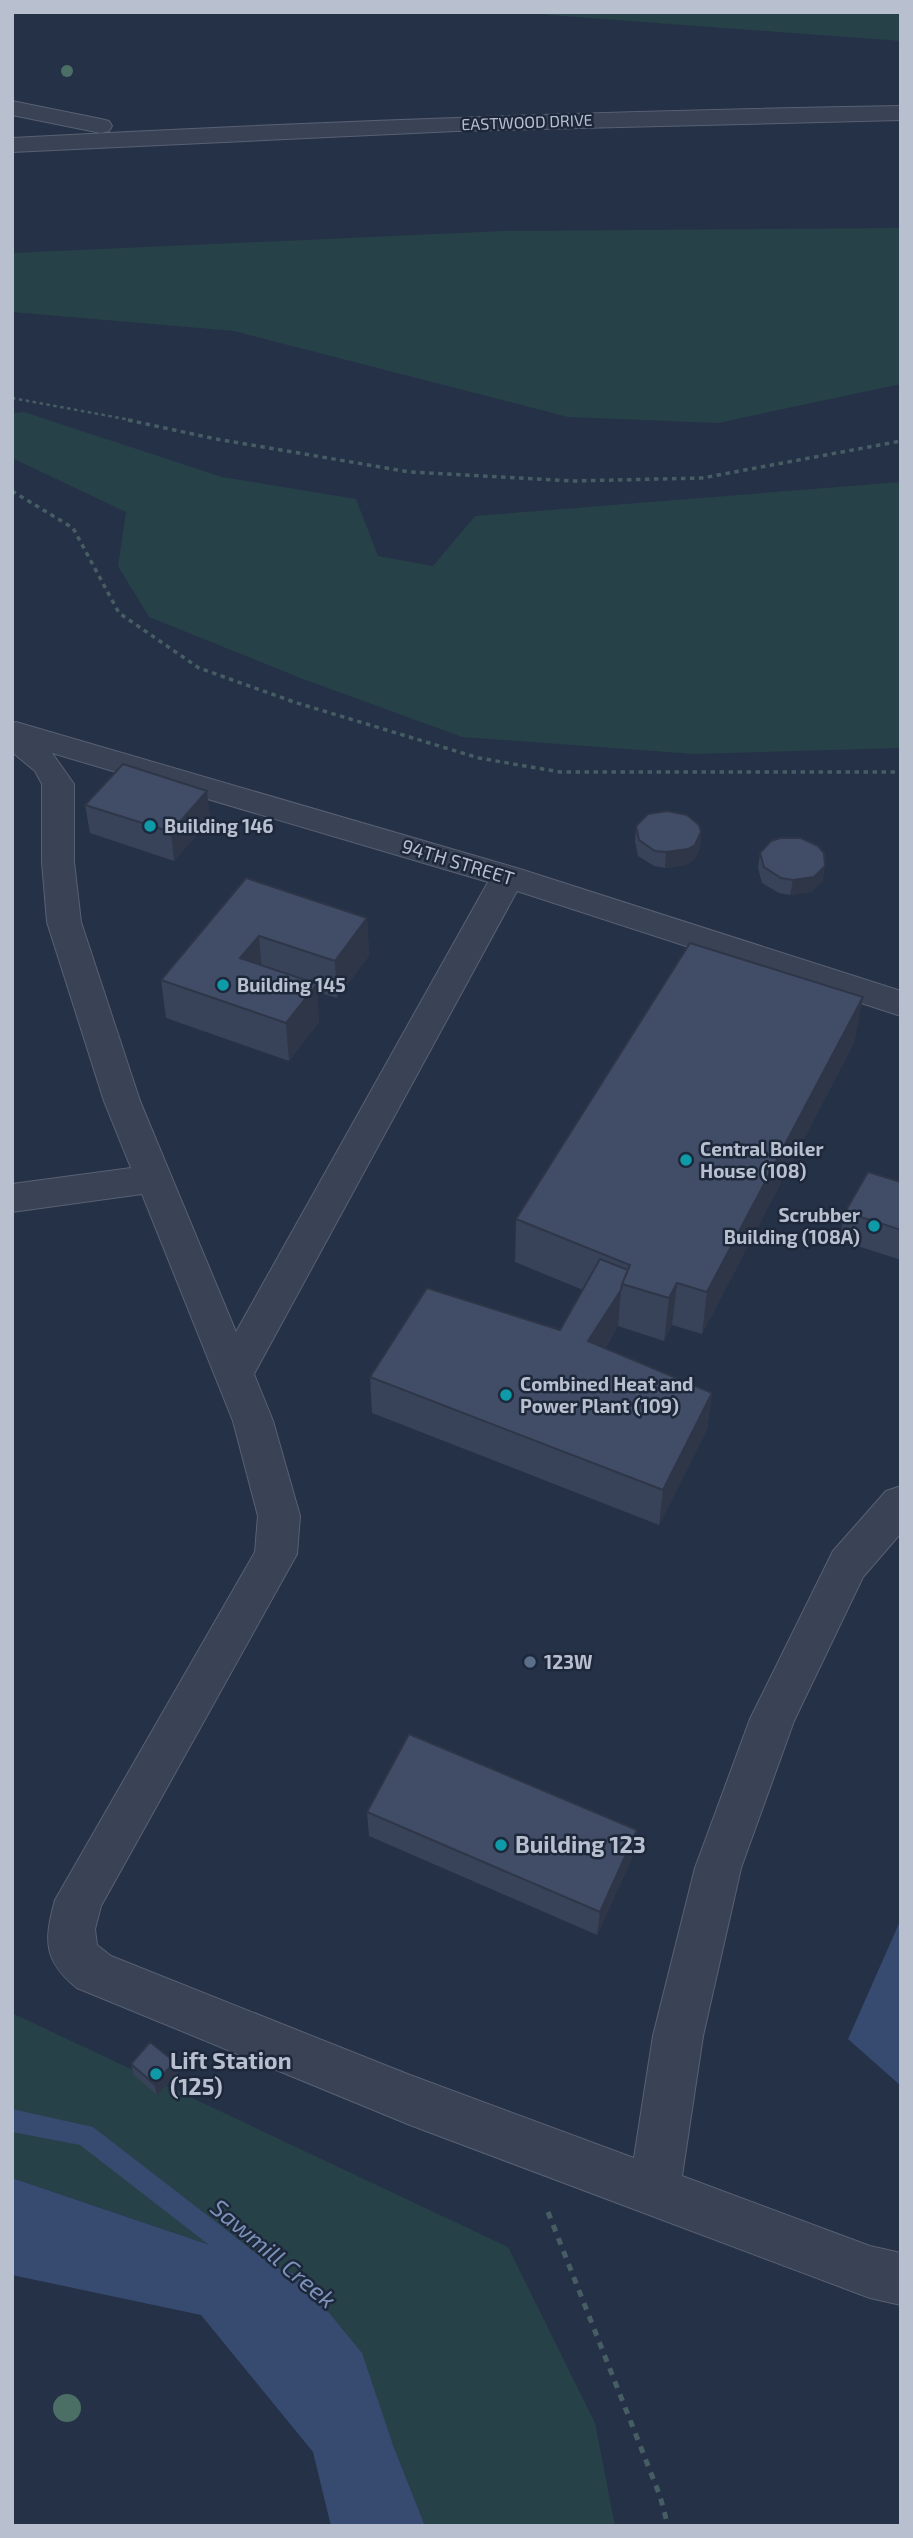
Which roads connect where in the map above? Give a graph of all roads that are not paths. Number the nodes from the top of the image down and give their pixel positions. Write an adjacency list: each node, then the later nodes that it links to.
1 (12, 108): 3 (street, EASTWOOD DRIVE)
2 (901, 113): 3 (street, EASTWOOD DRIVE)
3 (154, 137): 4 (street, EASTWOOD DRIVE)
4 (12, 145)
5 (12, 733): 6 (street, 94TH STREET); 8 (street, 94TH STREET)
6 (509, 877): 7 (street, 94TH STREET); 10 (street)
7 (901, 1004)
8 (154, 1179): 9 (street); 10 (street, 94TH STREET)
9 (12, 1198)
10 (233, 1374): 12 (street, 94TH STREET)
11 (901, 1503): 12 (street)
12 (654, 2191): 13 (street, 94TH STREET)
13 (901, 2279)

